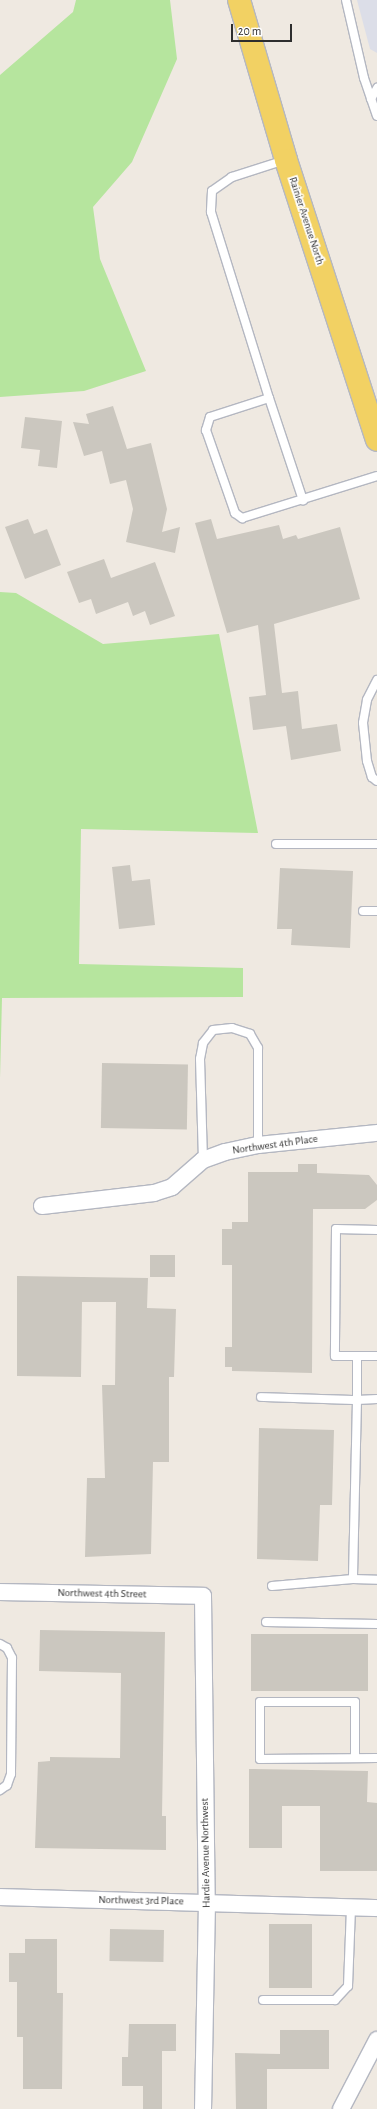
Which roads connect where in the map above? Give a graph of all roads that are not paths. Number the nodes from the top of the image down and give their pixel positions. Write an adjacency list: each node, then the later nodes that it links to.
1 (239, 0): 6 (main road, Rainier Avenue North)
2 (346, 0): 4 (lane)
3 (377, 88): 4 (lane)
4 (371, 99): 5 (lane)
5 (377, 116)
6 (286, 160): 7 (lane); 8 (main road, Rainier Avenue North)
7 (270, 398): 10 (lane); 10 (lane)
8 (377, 440)
9 (377, 476): 10 (lane)
10 (303, 500)
11 (377, 680): 12 (lane)
12 (377, 781)
13 (276, 844): 14 (lane)
14 (377, 844)
15 (363, 911): 16 (lane)
16 (377, 911)
17 (377, 1133): 18 (street, Northwest 4th Place)
18 (258, 1145): 19 (street, Northwest 4th Place); 19 (lane)
19 (203, 1160): 20 (street, Northwest 4th Place)
20 (42, 1206)
21 (377, 1230): 22 (lane)
22 (358, 1356): 23 (lane); 26 (lane)
23 (377, 1356)
24 (260, 1397): 26 (lane)
25 (377, 1399): 26 (lane)
26 (357, 1400): 27 (lane)
27 (353, 1579): 28 (lane); 29 (lane)
28 (377, 1580)
29 (272, 1586)
30 (0, 1592): 31 (street, Northwest 4th Street)
31 (203, 1596): 39 (street, Hardie Avenue Northwest)
32 (266, 1622): 33 (lane)
33 (377, 1624)
34 (0, 1644): 37 (lane)
35 (355, 1758): 35 (lane); 36 (lane)
36 (377, 1758)
37 (0, 1790)
38 (0, 1897): 39 (street, Northwest 3rd Place)
39 (207, 1902): 40 (street, Northwest 3rd Place); 44 (street, Hardie Avenue Northwest)
40 (351, 1908): 41 (street, Northwest 3rd Place); 42 (lane)
41 (377, 1908)
42 (264, 2000)
43 (377, 2040): 45 (street)
44 (203, 2109)
45 (341, 2109)

